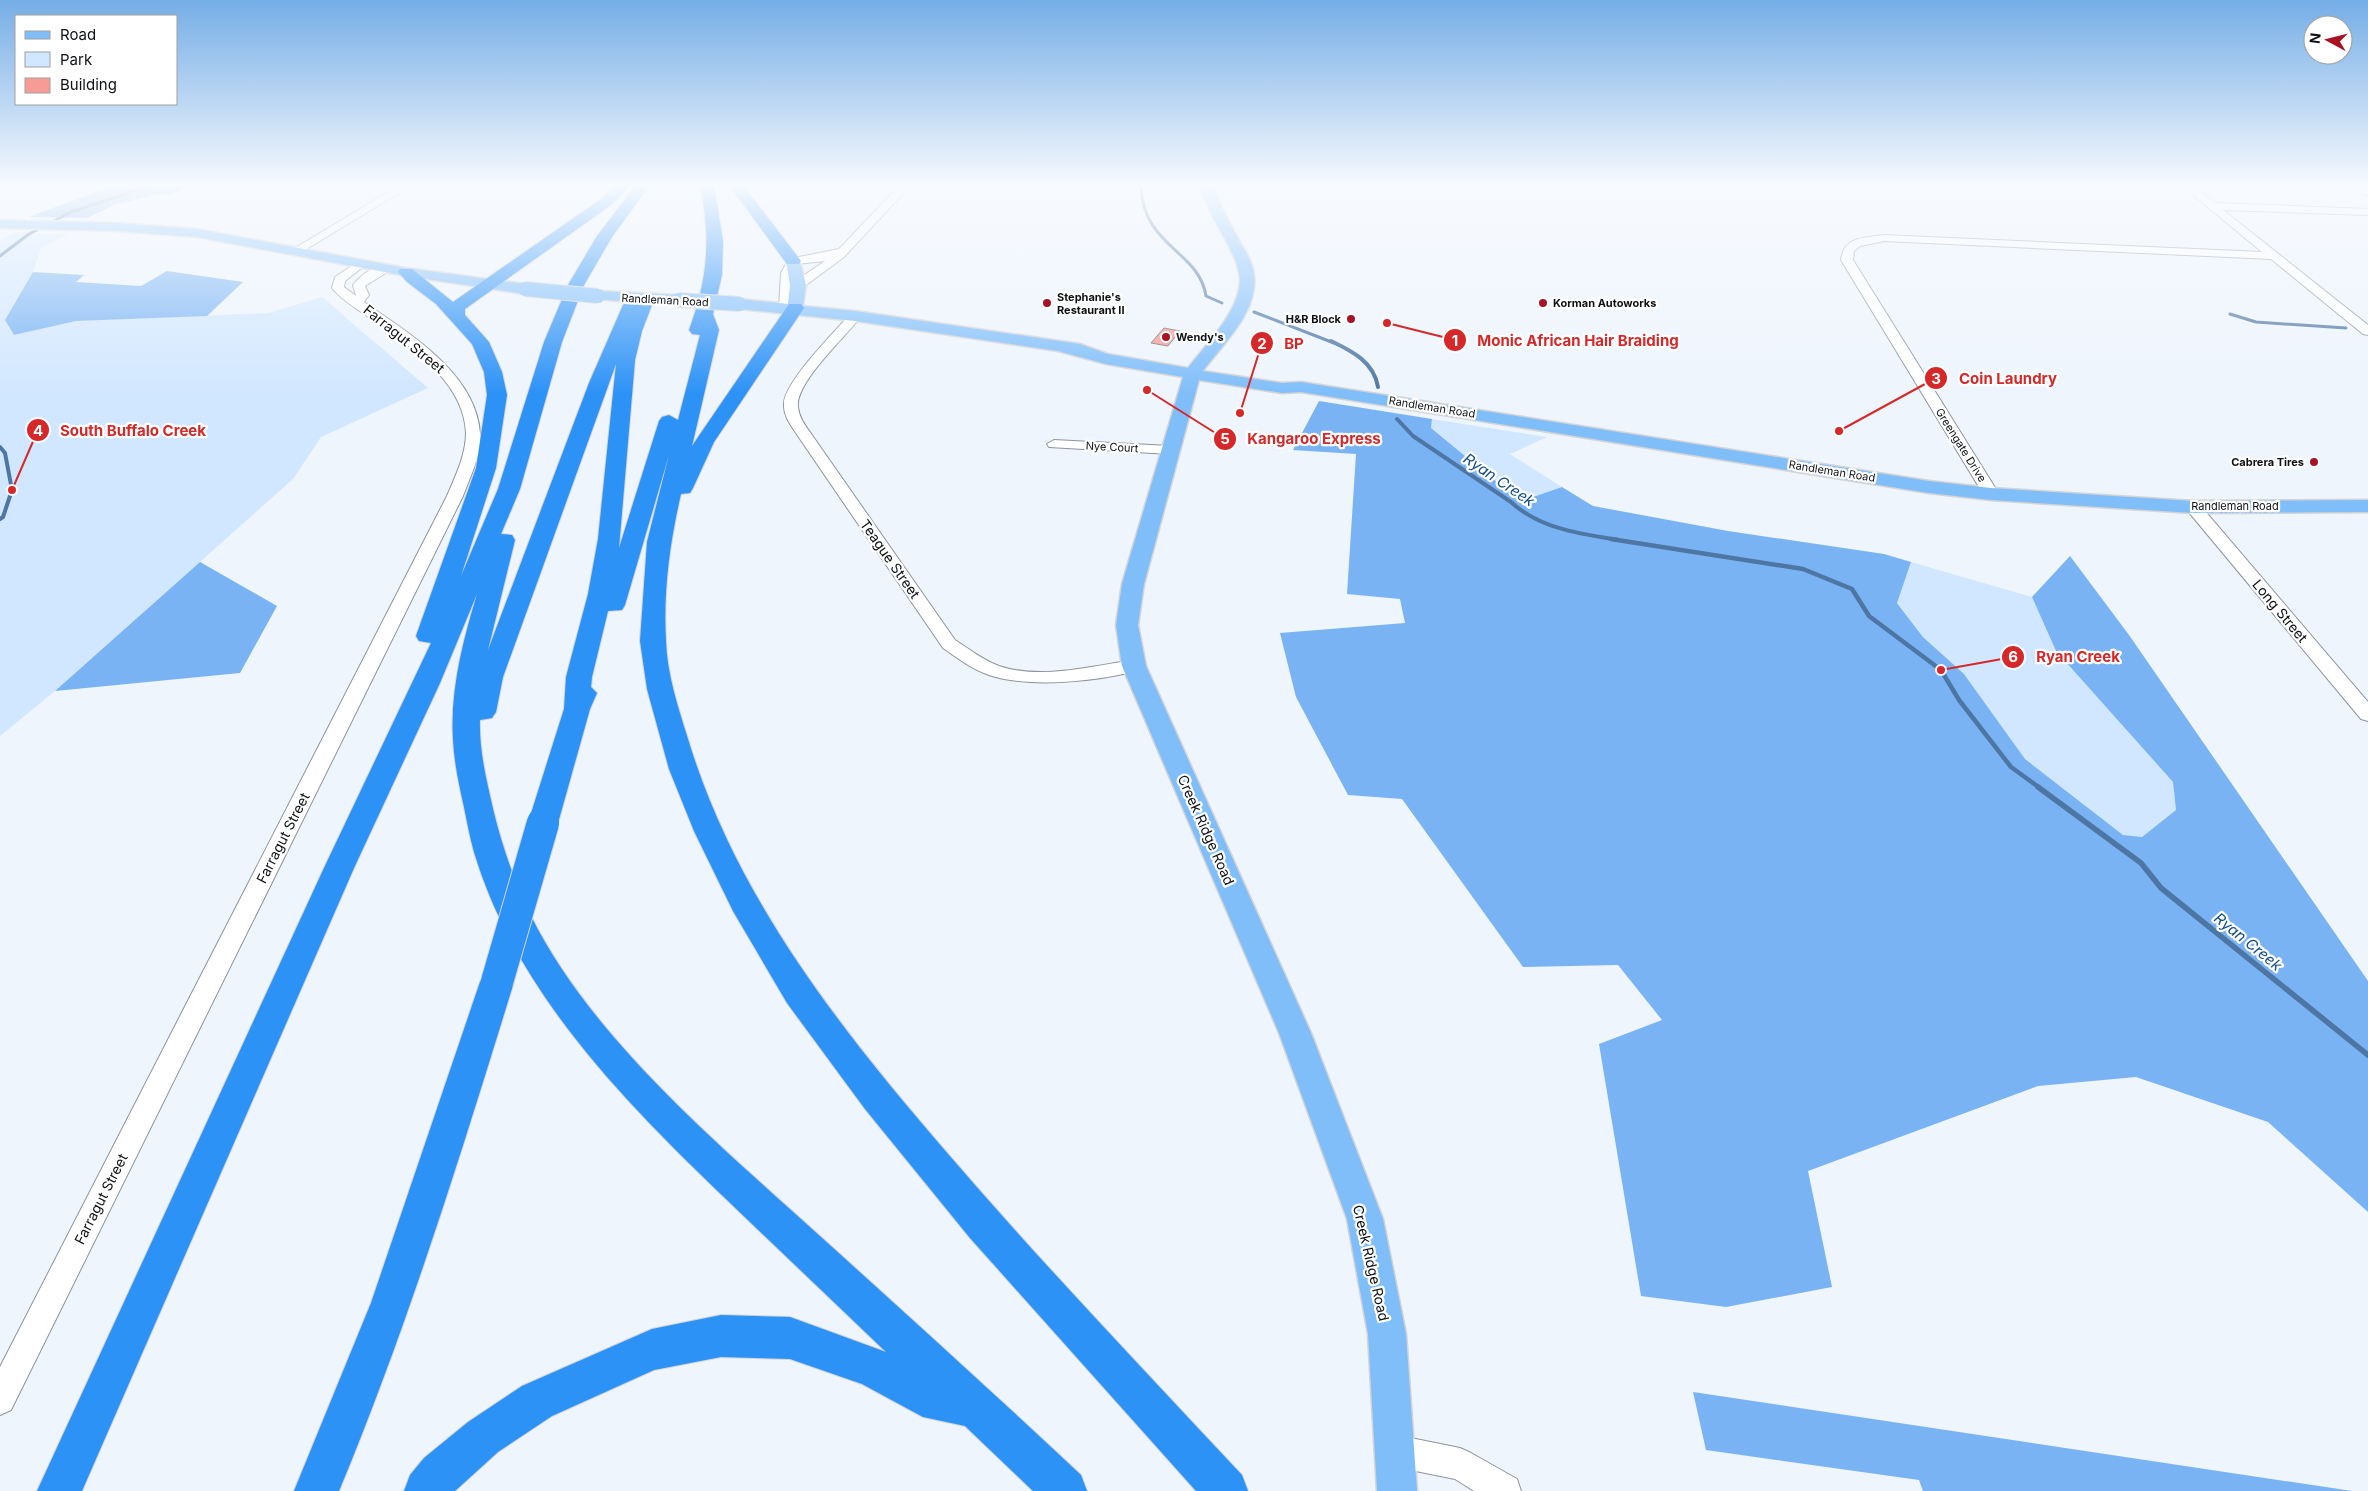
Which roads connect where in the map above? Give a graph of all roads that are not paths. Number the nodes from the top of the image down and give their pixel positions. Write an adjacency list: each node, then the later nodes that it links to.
1 (319, 255): 13 (main road, Randleman Road)
2 (531, 255): 16 (highway)
3 (594, 255): 28 (highway)
4 (716, 255): 21 (highway)
5 (788, 255): 12 (highway)
6 (831, 255): 12 (street)
7 (839, 255): 17 (street)
8 (1240, 255): 25 (main road, Creek Ridge Road)
9 (1848, 255): 29 (street, Greengate Drive)
10 (2244, 255): 11 (street, Greengate Drive)
11 (2275, 256): 24 (street)
12 (793, 261): 17 (main road); 20 (street)
13 (362, 263): 14 (main road, Randleman Road); 19 (street, Farragut Street)
14 (385, 268): 15 (main road, Randleman Road); 19 (street, Farragut Street)
15 (406, 272): 16 (main road, Randleman Road); 22 (highway)
16 (487, 284): 18 (main road, Randleman Road, bridge); 22 (highway)
17 (798, 285): 20 (main road)
18 (641, 298): 20 (main road, Randleman Road, bridge); 34 (highway); 36 (highway)
19 (358, 301): 38 (street, Farragut Street)
20 (790, 308): 23 (main road, Randleman Road); 32 (highway)
21 (704, 314): 32 (highway); 34 (highway)
22 (456, 316): 37 (highway)
23 (855, 316): 25 (main road, Randleman Road); 33 (street, Teague Street)
24 (2368, 331)
25 (1195, 370): 27 (main road, Creek Ridge Road); 29 (main road, Randleman Road)
26 (1054, 444): 27 (street, Nye Court)
27 (1170, 450): 33 (main road, Creek Ridge Road)
28 (509, 489): 36 (highway); 37 (highway)
29 (1991, 494): 31 (main road, Randleman Road)
30 (2368, 506): 31 (main road, Randleman Road)
31 (2193, 507): 35 (street, Long Street)
32 (658, 542): 45 (highway)
33 (1134, 666): 40 (main road, Creek Ridge Road)
34 (577, 709): 42 (highway, bridge)
35 (2368, 715)
36 (470, 761): 39 (highway)
37 (339, 868): 41 (highway)
38 (0, 1400)
39 (978, 1407): 43 (highway); 44 (highway)
40 (1397, 1477): 46 (street)
41 (59, 1491)
42 (316, 1491)
43 (426, 1491)
44 (1065, 1491)
45 (1226, 1491)
46 (1505, 1491)

